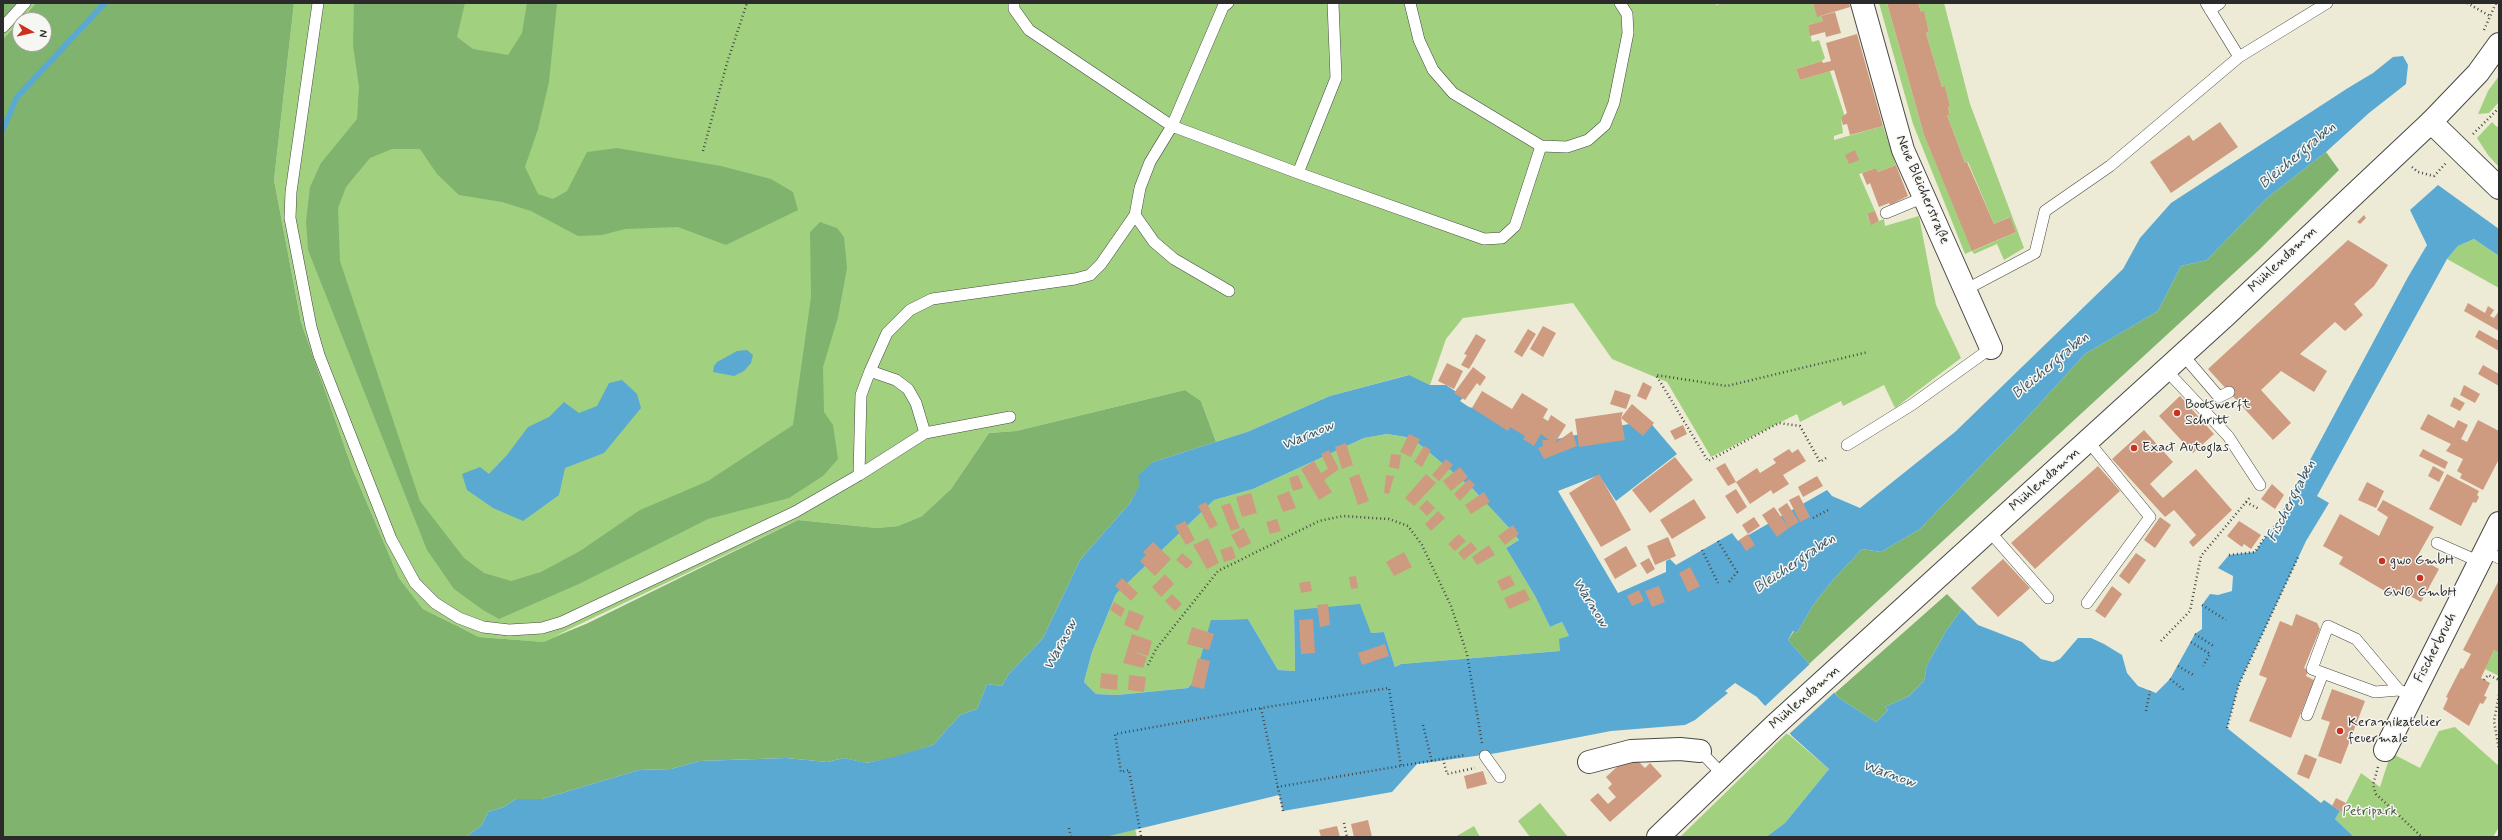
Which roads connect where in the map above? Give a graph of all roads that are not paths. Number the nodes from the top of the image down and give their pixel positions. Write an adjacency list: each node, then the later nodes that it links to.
1 (25, 3): 13 (lane)
2 (318, 3): 35 (lane)
3 (1014, 3): 17 (lane)
4 (1329, 3): 5 (lane)
5 (1334, 3): 19 (lane)
6 (1410, 3): 18 (lane)
7 (1620, 3): 18 (lane)
8 (1862, 3): 21 (main road, Neue Bleicherstraße)
9 (2220, 3): 12 (lane)
10 (2327, 3): 15 (lane)
11 (1221, 4): 17 (lane)
12 (2208, 7): 15 (lane)
13 (3, 27)
14 (2499, 44): 16 (main road, Mühlendamm)
15 (2238, 57): 24 (lane)
16 (2431, 122): 20 (main road); 27 (main road, Mühlendamm)
17 (1172, 126): 19 (lane); 23 (lane)
18 (1541, 146): 19 (lane)
19 (1298, 174)
20 (2499, 188)
21 (1922, 198): 22 (lane); 24 (main road, Neue Bleicherstraße)
22 (1886, 213)
23 (1135, 215): 25 (lane); 29 (lane)
24 (1965, 290): 26 (main road, Neue Bleicherstraße)
25 (1229, 291)
26 (1991, 348): 34 (lane)
27 (2183, 355): 28 (main road, Mühlendamm); 30 (lane)
28 (2166, 370): 33 (main road, Mühlendamm); 36 (lane)
29 (870, 371): 32 (lane); 35 (lane)
30 (2229, 392)
31 (1010, 417): 32 (lane)
32 (925, 433): 35 (lane)
33 (2088, 441): 38 (main road, Mühlendamm); 42 (lane)
34 (1847, 445)
35 (859, 475)
36 (2260, 485)
37 (2499, 524): 40 (main road, Fischerbruch)
38 (1989, 531): 41 (lane); 50 (main road, Mühlendamm)
39 (2437, 542): 40 (lane)
40 (2488, 557): 44 (main road, Fischerbruch)
41 (2048, 598)
42 (2087, 603)
43 (2323, 673): 44 (lane); 44 (lane); 45 (lane)
44 (2406, 693): 47 (main road, Fischerbruch)
45 (2307, 715)
46 (1700, 750): 49 (main road); 50 (lane)
47 (2385, 750)
48 (1485, 756): 51 (lane)
49 (1589, 762)
50 (1723, 775): 52 (main road, Mühlendamm)
51 (1500, 777)
52 (1658, 837)

